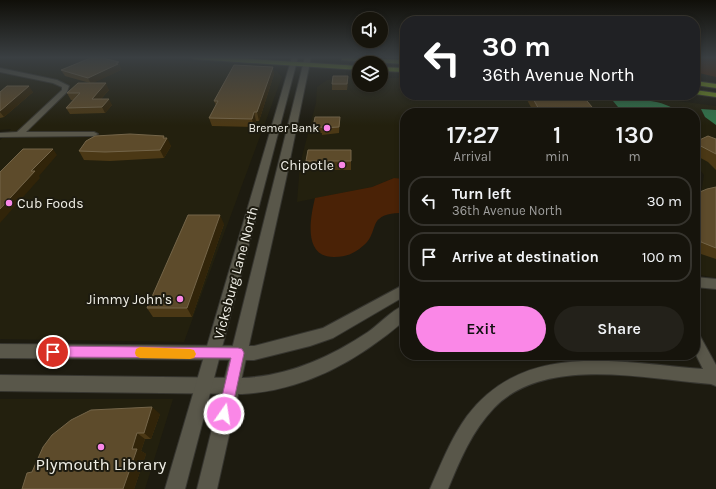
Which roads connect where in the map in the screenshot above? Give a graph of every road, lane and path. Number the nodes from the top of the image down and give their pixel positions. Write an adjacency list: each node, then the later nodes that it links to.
1 (49, 80): 8 (street)
2 (289, 80): 17 (main road, Vicksburg Lane North)
3 (304, 80): 18 (main road, Vicksburg Lane North)
4 (700, 84): 5 (main road)
5 (716, 86)
6 (700, 93): 7 (main road)
7 (716, 95)
8 (20, 134): 9 (street); 10 (street)
9 (94, 134)
10 (0, 135)
11 (700, 282): 12 (main road)
12 (716, 284)
13 (400, 292): 18 (main road)
14 (400, 315): 21 (main road)
15 (700, 349): 19 (street)
16 (0, 351): 17 (main road)
17 (214, 353): 18 (main road); 22 (main road, Vicksburg Lane North)
18 (238, 353): 21 (main road, Vicksburg Lane North)
19 (716, 378): 25 (street)
20 (0, 383): 22 (main road)
21 (231, 385): 22 (main road); 24 (main road, Vicksburg Lane North)
22 (205, 386): 23 (main road, Vicksburg Lane North)
23 (175, 489)
24 (207, 489)
25 (440, 489)

